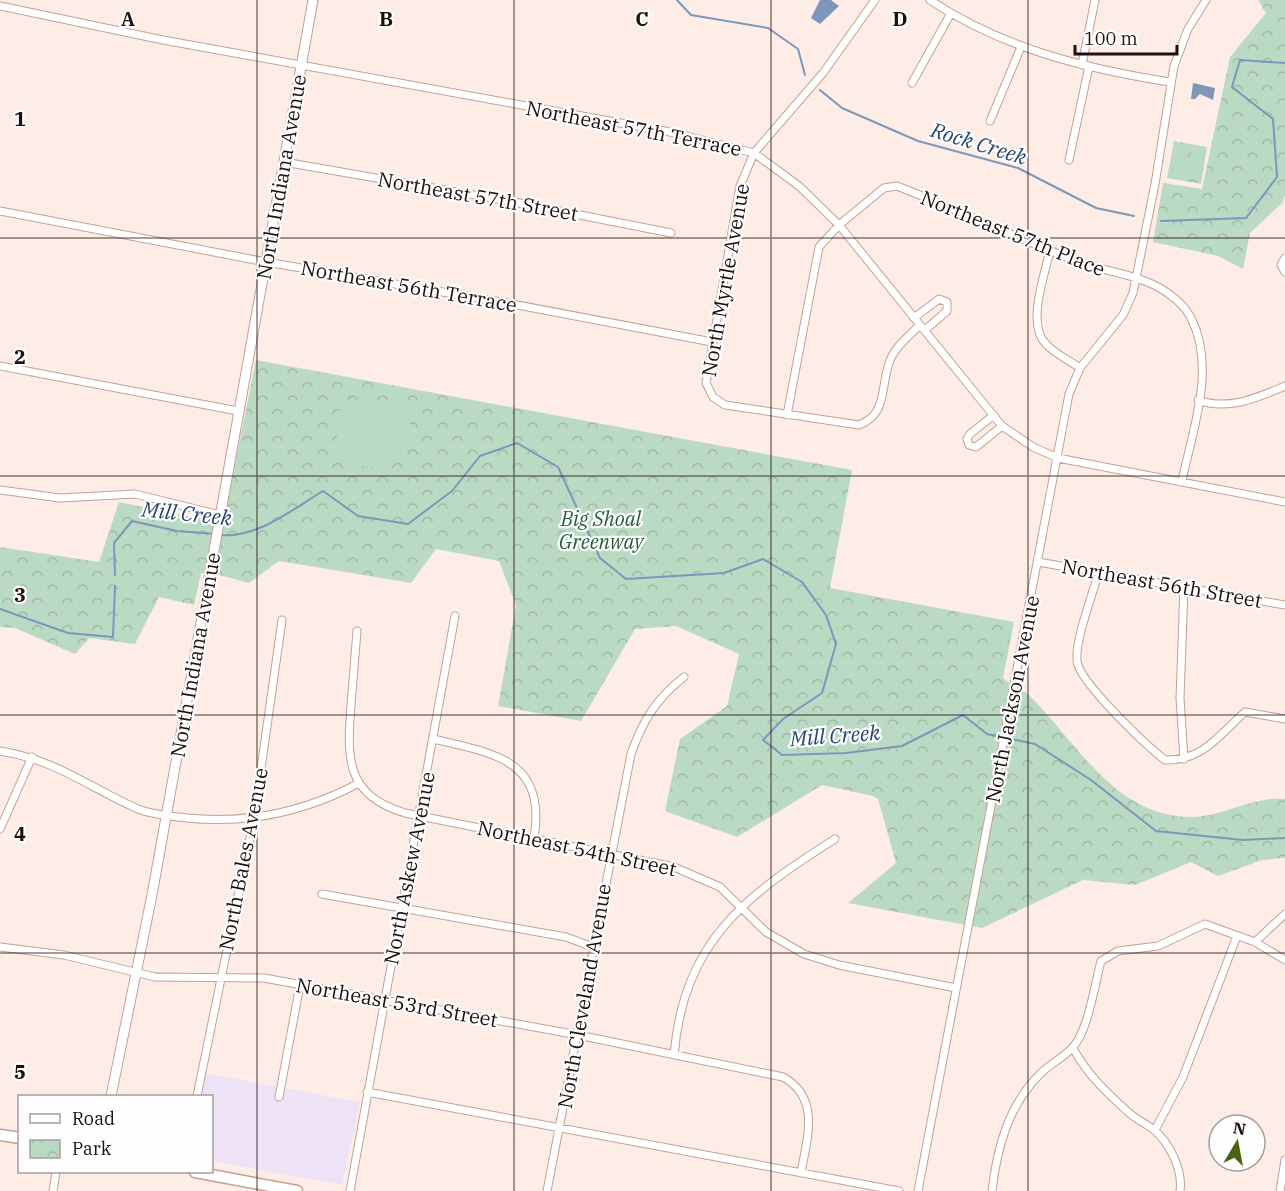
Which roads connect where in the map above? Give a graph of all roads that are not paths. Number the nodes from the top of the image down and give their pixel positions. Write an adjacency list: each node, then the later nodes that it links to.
1 (313, 0): 9 (street, North Indiana Avenue)
2 (875, 0): 14 (street, North Myrtle Avenue)
3 (1095, 0): 10 (street)
4 (1206, 0): 11 (street, North Jackson Avenue)
5 (934, 1): 7 (street)
6 (0, 6): 9 (street, Northeast 57th Terrace)
7 (951, 13): 8 (street); 12 (street)
8 (1021, 47): 10 (street); 13 (street)
9 (302, 65): 14 (street, Northeast 57th Terrace); 16 (street, North Indiana Avenue)
10 (1086, 65): 11 (street); 15 (street)
11 (1170, 82): 24 (street, North Jackson Avenue)
12 (912, 83)
13 (990, 121)
14 (754, 153): 18 (street, Northeast 57th Terrace); 27 (street, North Myrtle Avenue)
15 (1069, 160)
16 (284, 162): 19 (street, Northeast 57th Street); 22 (street, North Indiana Avenue)
17 (0, 211): 22 (street, Northeast 56th Terrace)
18 (839, 225): 20 (street, Northeast 57th Place); 25 (street, Northeast 57th Terrace); 33 (street)
19 (671, 233)
20 (1050, 250): 24 (street, Northeast 57th Place); 29 (street)
21 (1285, 258): 23 (street)
22 (266, 262): 27 (street, Northeast 56th Terrace); 32 (street, North Indiana Avenue)
23 (1285, 272)
24 (1137, 278): 29 (street, North Jackson Avenue); 31 (street, Northeast 57th Place)
25 (914, 318): 26 (street, Northeast 57th Terrace); 26 (street)
26 (923, 328): 33 (street); 34 (street, Northeast 57th Terrace)
27 (712, 342): 33 (street, North Myrtle Avenue)
28 (0, 366): 32 (street)
29 (1080, 368): 36 (street, North Jackson Avenue)
30 (1285, 386): 31 (street)
31 (1198, 400): 37 (street, Northeast 57th Place)
32 (238, 411): 40 (street, North Indiana Avenue)
33 (787, 415)
34 (994, 415): 35 (street, Northeast 57th Terrace); 35 (street)
35 (1002, 426): 36 (street, Northeast 57th Terrace)
36 (1058, 458): 37 (street, Northeast 57th Terrace); 41 (street, North Jackson Avenue)
37 (1182, 481): 39 (street, Northeast 57th Terrace)
38 (0, 490): 40 (street)
39 (1285, 502)
40 (220, 515): 55 (street, North Indiana Avenue)
41 (1038, 562): 42 (street, Northeast 56th Street); 74 (street, North Jackson Avenue)
42 (1099, 571): 43 (street, Northeast 56th Street); 53 (street)
43 (1184, 588): 44 (street, Northeast 56th Street); 53 (street)
44 (1285, 605)
45 (455, 616): 50 (street, North Askew Avenue)
46 (282, 620): 57 (street, North Bales Avenue)
47 (357, 631): 54 (street)
48 (684, 677): 61 (street, North Cleveland Avenue)
49 (1285, 720): 53 (street)
50 (433, 739): 56 (street, North Askew Avenue); 59 (street)
51 (0, 751): 52 (street)
52 (32, 757): 55 (street); 58 (street)
53 (1184, 759)
54 (359, 783): 56 (street, Northeast 54th Street); 57 (street)
55 (165, 816): 57 (street); 71 (street, North Indiana Avenue)
56 (419, 816): 59 (street, Northeast 54th Street); 64 (street, North Askew Avenue)
57 (254, 818): 72 (street, North Bales Avenue)
58 (0, 829)
59 (534, 838): 61 (street, Northeast 54th Street)
60 (835, 839): 63 (street)
61 (610, 852): 63 (street, Northeast 54th Street); 68 (street, North Cleveland Avenue)
62 (322, 894): 64 (street)
63 (742, 906): 74 (street, Northeast 54th Street); 78 (street)
64 (401, 909): 68 (street); 75 (street, North Askew Avenue)
65 (1285, 915): 67 (street)
66 (1237, 936): 67 (street); 77 (street); 84 (street)
67 (1255, 942): 70 (street)
68 (593, 947): 76 (street, North Cleveland Avenue)
69 (0, 948): 71 (street, Northeast 53rd Street)
70 (1285, 960)
71 (136, 972): 72 (street, Northeast 53rd Street); 80 (street, North Indiana Avenue)
72 (220, 978): 73 (street, Northeast 53rd Street); 81 (street, North Bales Avenue)
73 (300, 985): 75 (street, Northeast 53rd Street); 82 (street)
74 (956, 988): 96 (street, North Jackson Avenue)
75 (384, 1000): 76 (street, Northeast 53rd Street); 79 (street, North Askew Avenue)
76 (578, 1035): 78 (street, Northeast 53rd Street); 83 (street, North Cleveland Avenue)
77 (1073, 1048): 84 (street); 97 (street)
78 (674, 1054): 90 (street, Northeast 53rd Street)
79 (367, 1092): 83 (street); 93 (street, North Askew Avenue)
80 (111, 1095)
81 (197, 1095)
82 (279, 1097)
83 (560, 1127): 90 (street); 94 (street, North Cleveland Avenue)
84 (1155, 1130): 98 (street)
85 (0, 1135): 86 (main road)
86 (18, 1138)
87 (1285, 1160): 99 (street)
88 (56, 1173): 91 (street)
89 (200, 1173): 92 (main road)
90 (801, 1173): 95 (street)
91 (53, 1191)
92 (297, 1191)
93 (350, 1191)
94 (547, 1191)
95 (899, 1191)
96 (918, 1191)
97 (992, 1191)
98 (1180, 1191)
99 (1280, 1191)

